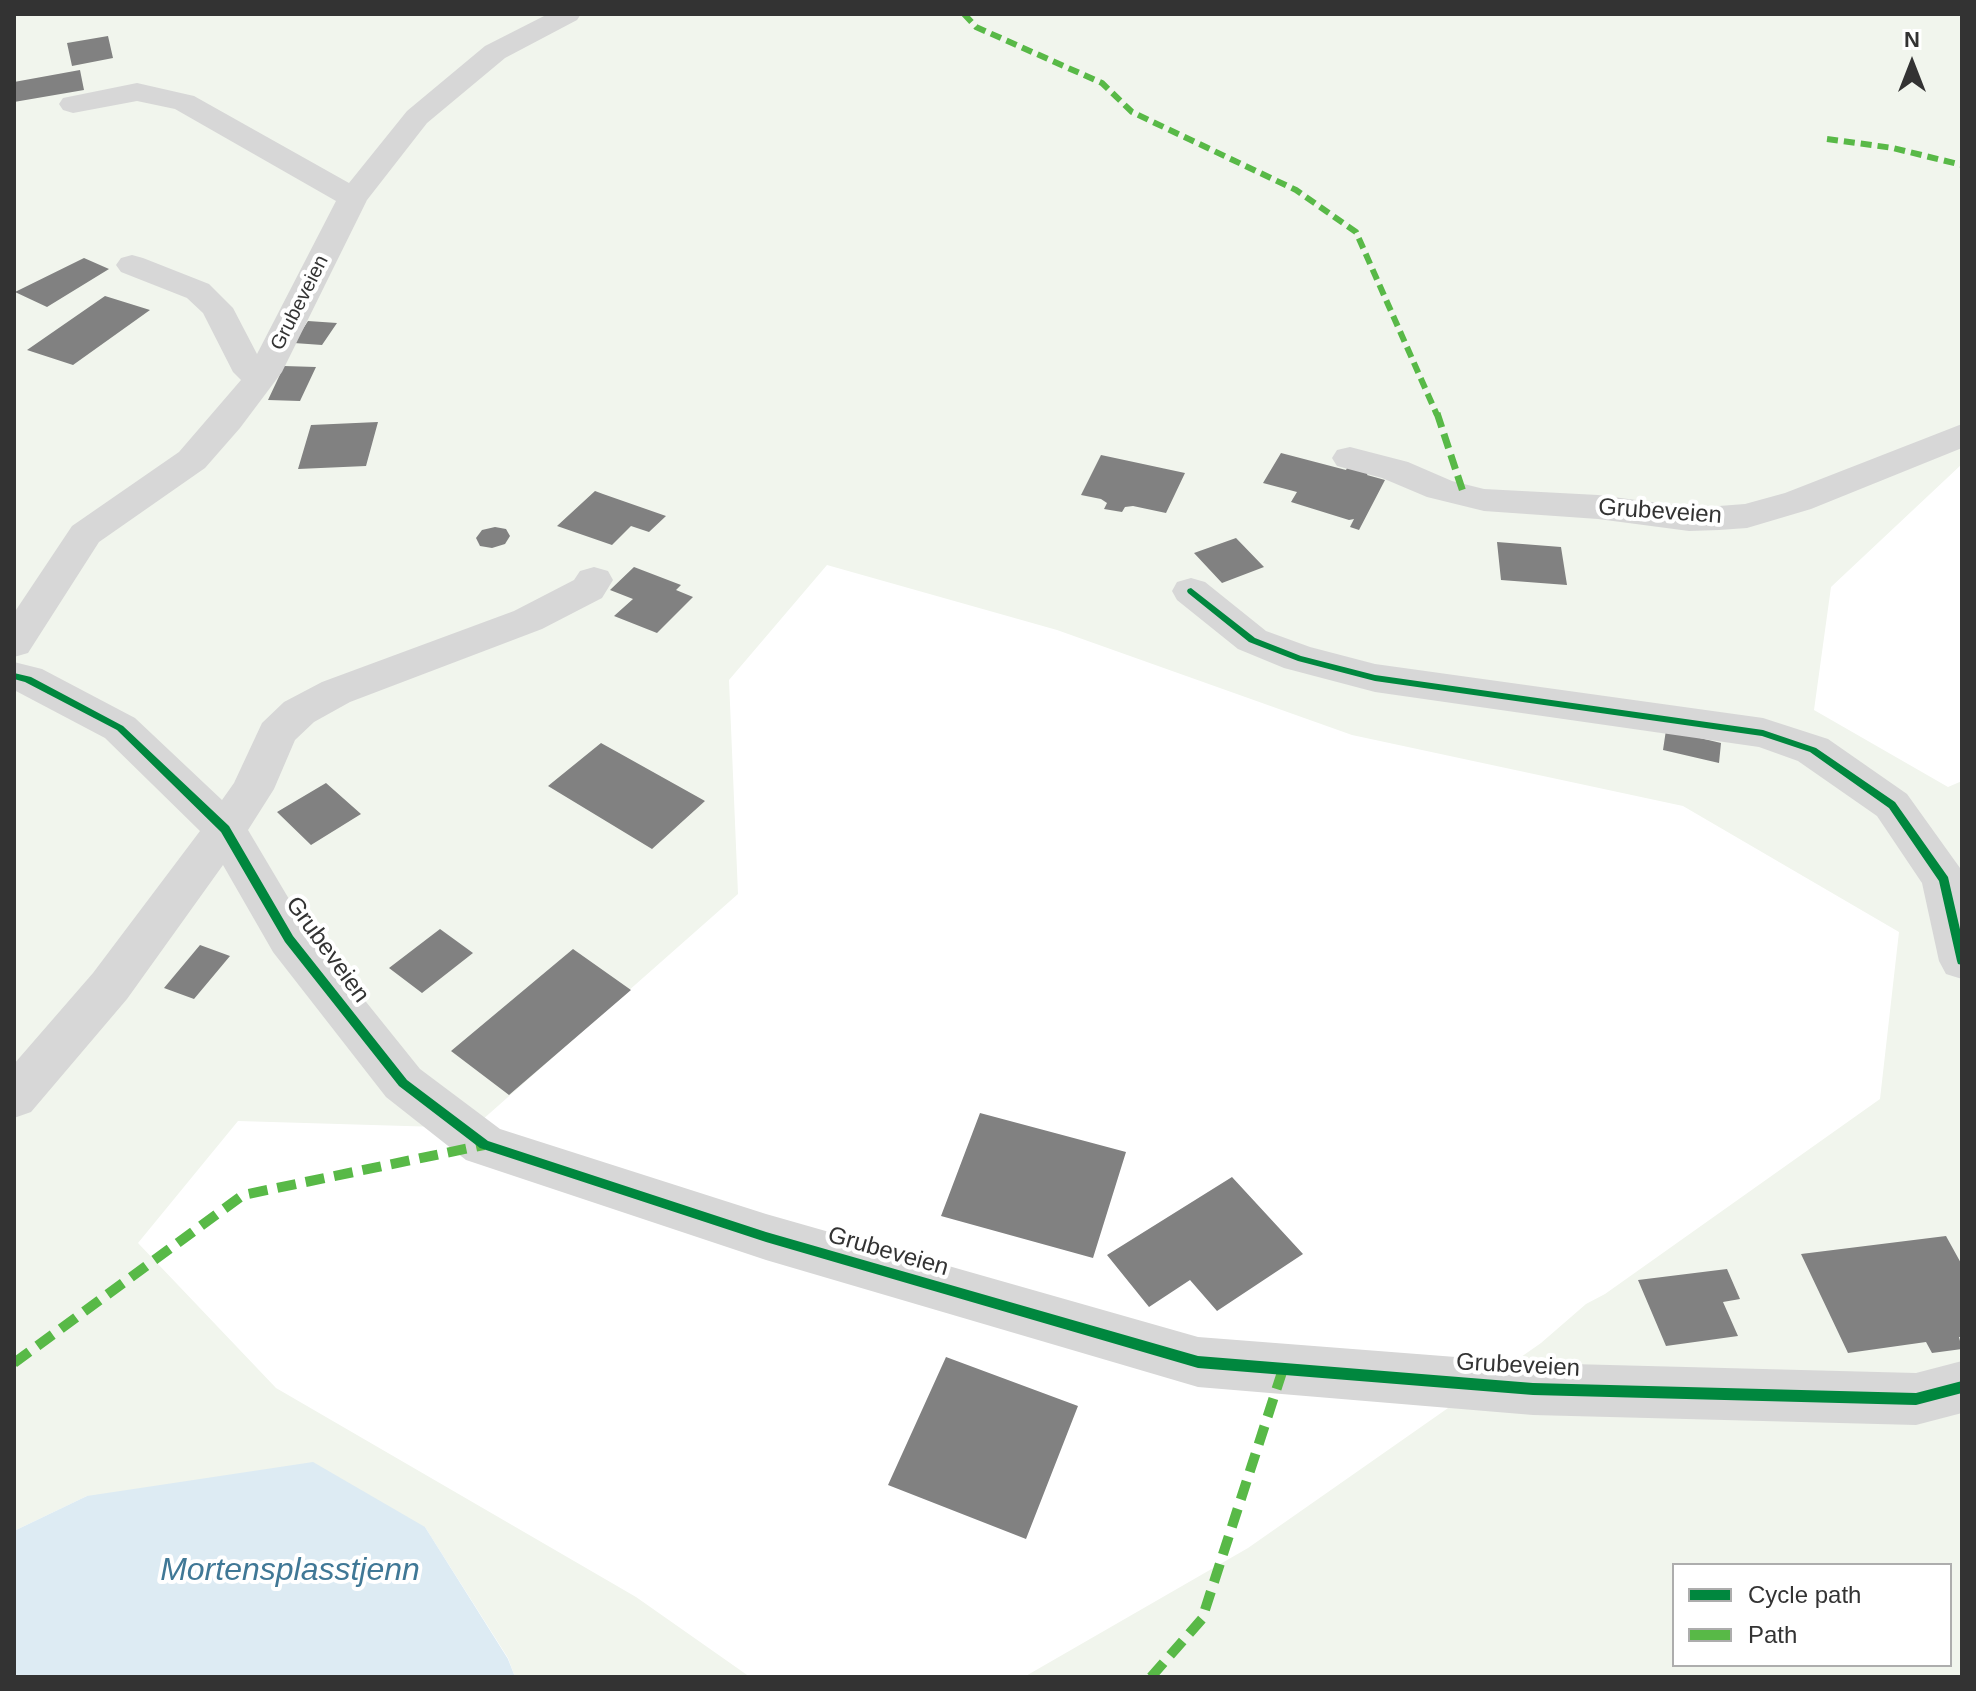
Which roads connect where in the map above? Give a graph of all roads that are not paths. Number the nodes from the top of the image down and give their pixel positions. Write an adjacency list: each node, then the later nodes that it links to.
1 (568, 14): 3 (street, Grubeveien)
2 (73, 104): 3 (street)
3 (353, 198): 5 (street, Grubeveien)
4 (132, 265): 5 (street)
5 (265, 372): 10 (street, Grubeveien)
6 (1962, 435): 7 (street, Grubeveien)
7 (1350, 458)
8 (594, 580): 12 (street)
9 (1191, 591): 13 (street)
10 (19, 622)
11 (14, 676): 12 (street, Grubeveien)
12 (225, 829): 14 (street); 15 (street, Grubeveien)
13 (1962, 961)
14 (14, 1098)
15 (1962, 1387)

